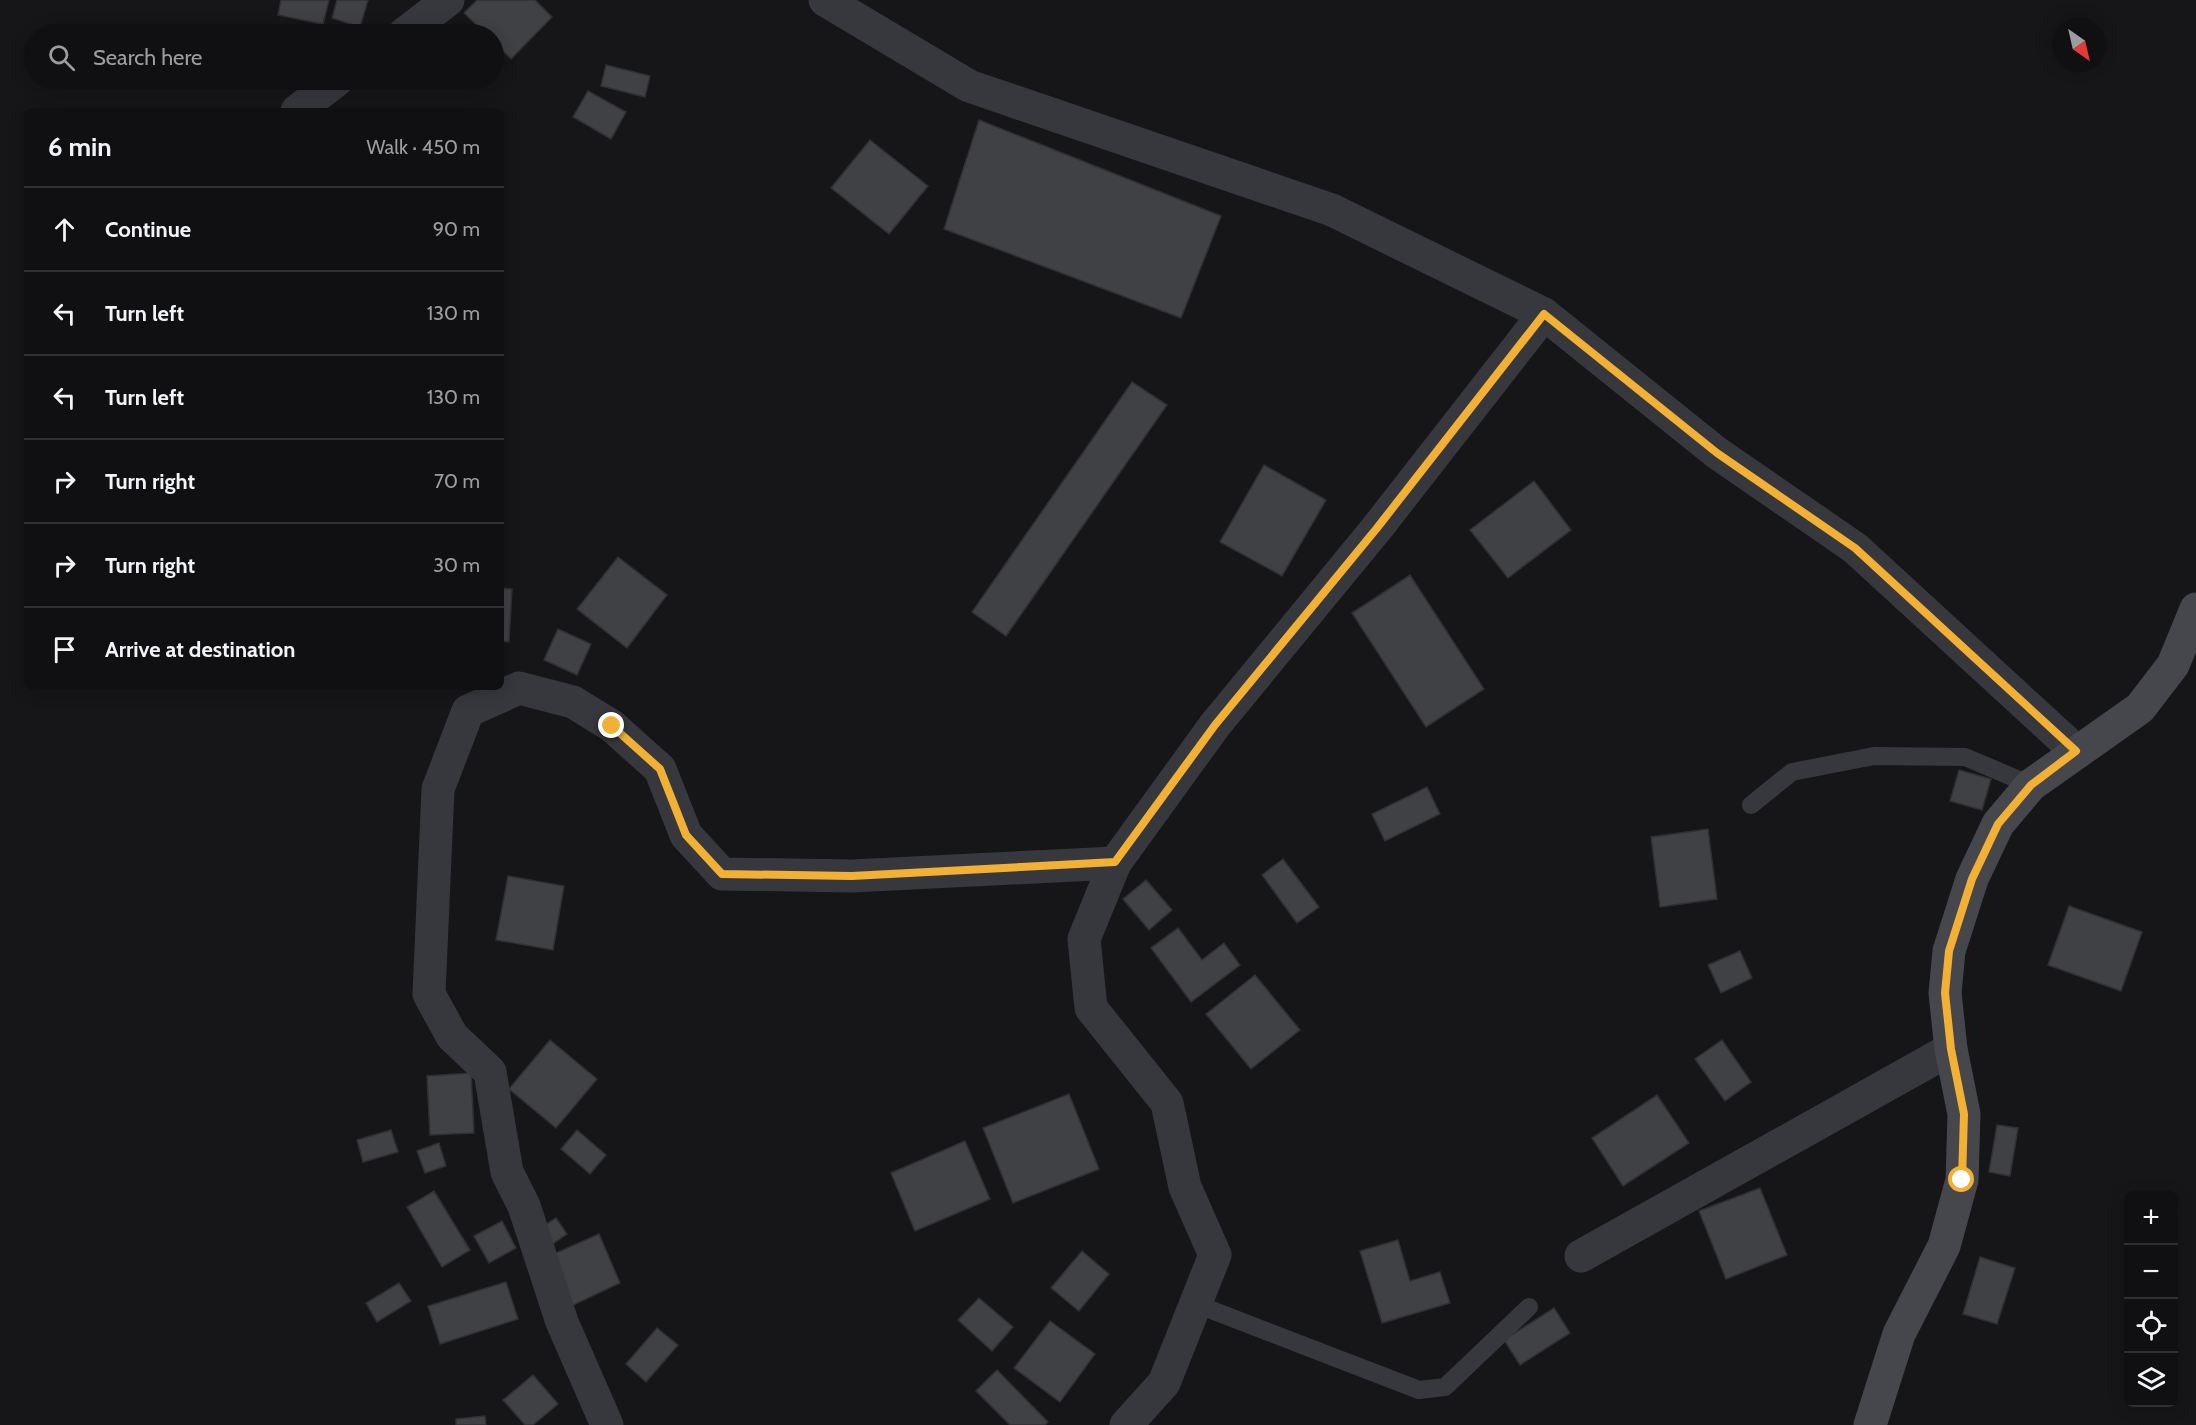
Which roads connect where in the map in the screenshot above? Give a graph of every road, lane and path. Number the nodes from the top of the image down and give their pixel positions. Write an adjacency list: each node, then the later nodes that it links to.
1 (448, 0): 3 (street)
2 (825, 0): 6 (street)
3 (417, 24)
4 (324, 90): 5 (street)
5 (301, 108)
6 (1544, 314): 8 (street); 11 (street)
7 (2196, 609): 8 (main road)
8 (2076, 751): 9 (main road)
9 (2031, 785): 10 (lane); 12 (main road)
10 (1751, 805)
11 (1115, 862): 14 (street); 16 (street)
12 (1951, 1049): 13 (street); 18 (main road)
13 (1581, 1256)
14 (1196, 1304): 15 (lane); 17 (street)
15 (1529, 1307)
16 (608, 1425)
17 (1126, 1425)
18 (1870, 1425)

